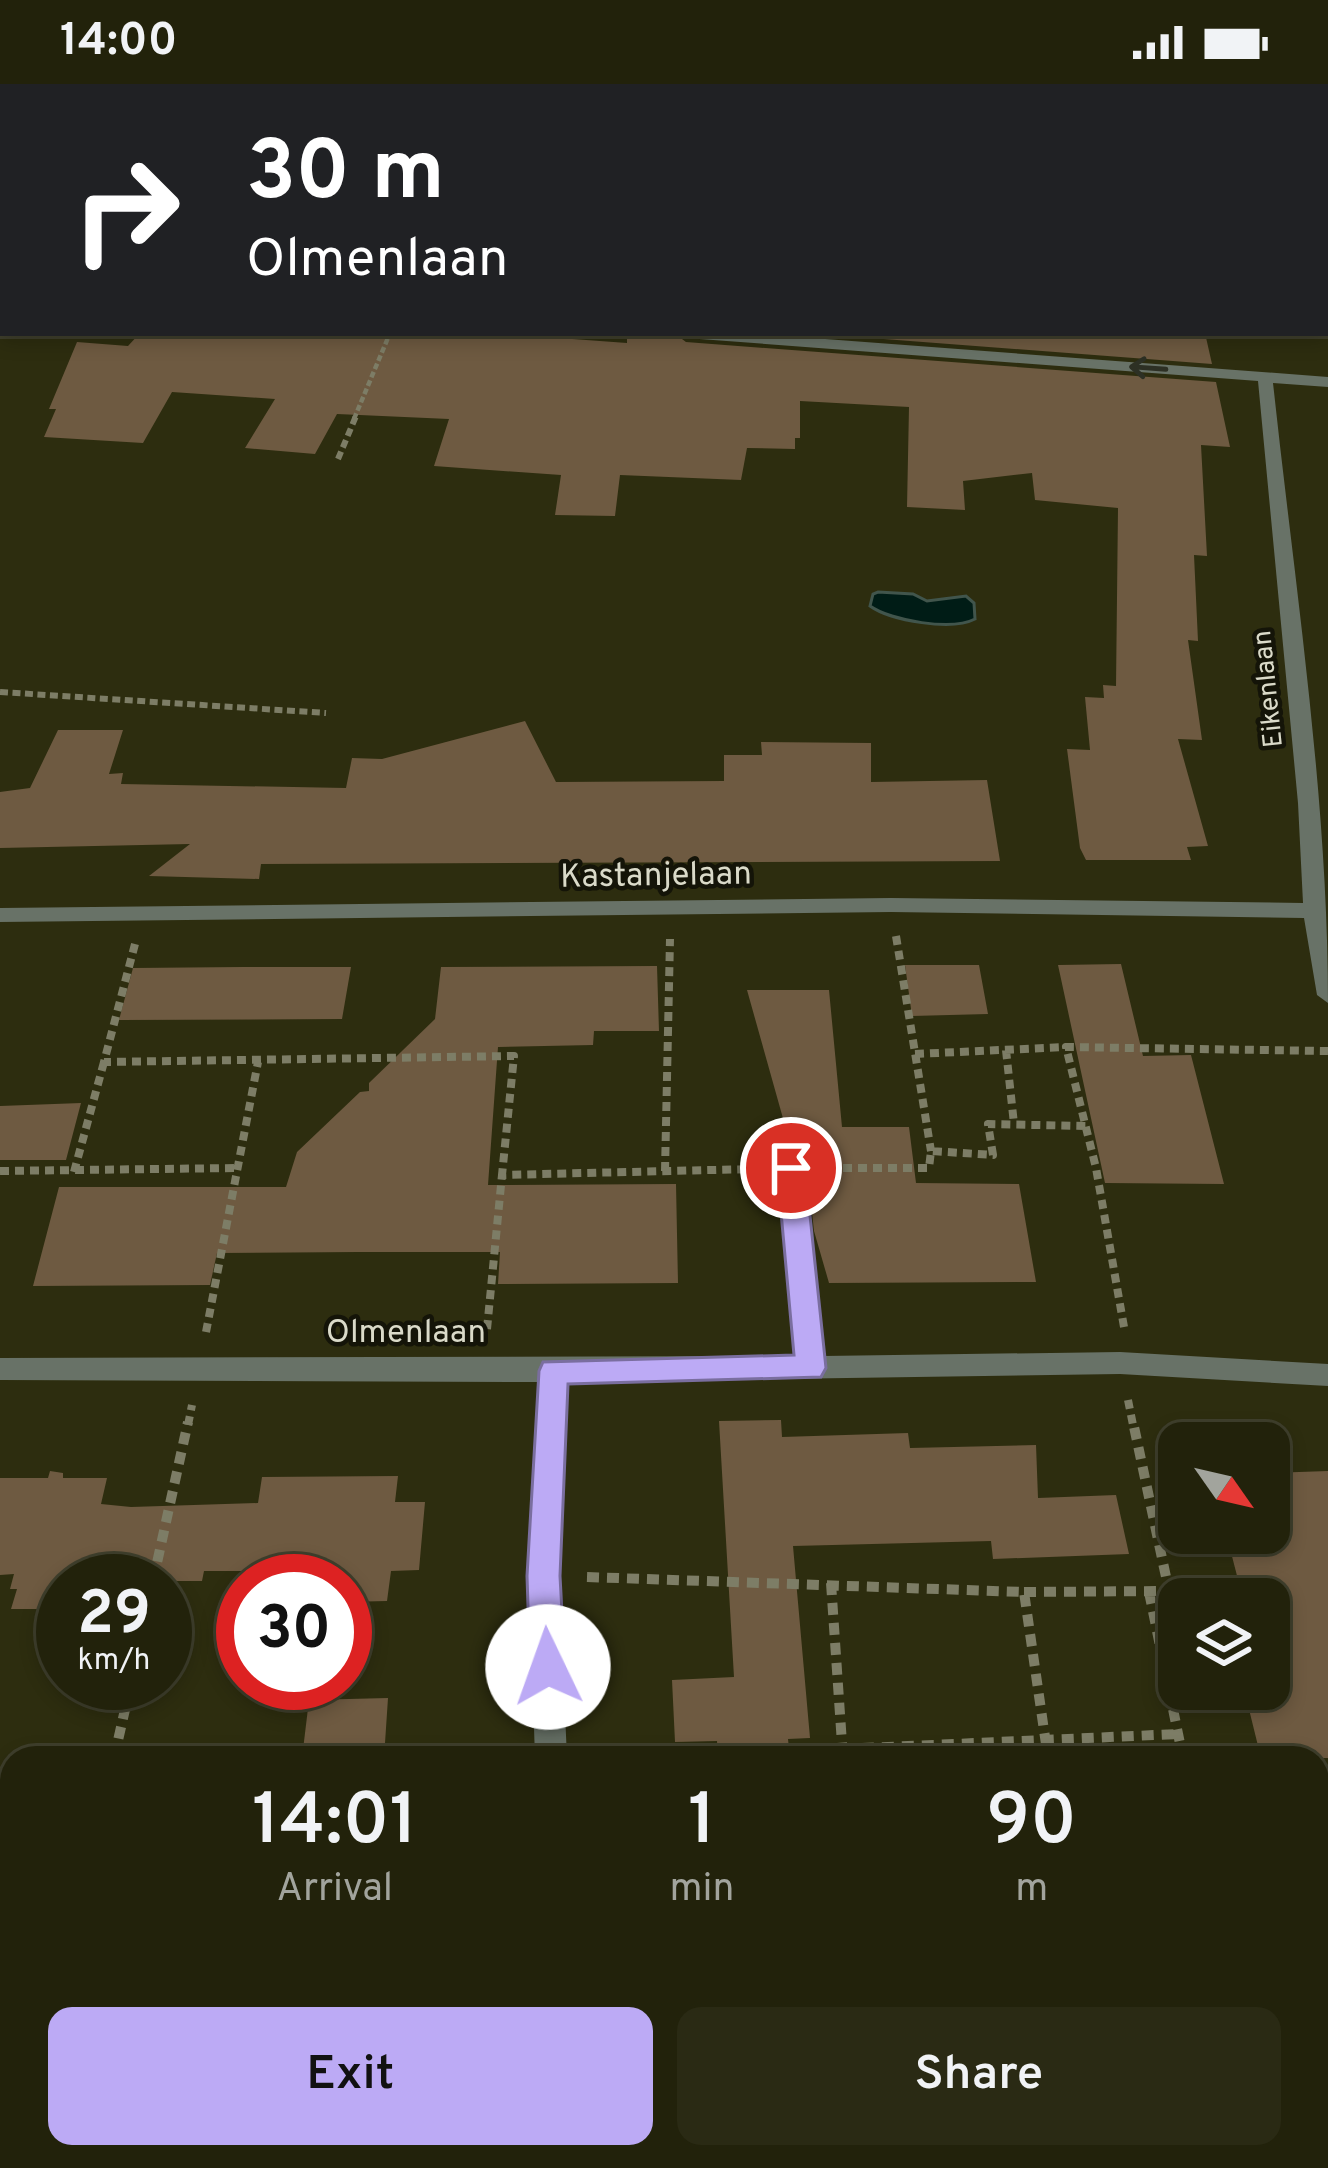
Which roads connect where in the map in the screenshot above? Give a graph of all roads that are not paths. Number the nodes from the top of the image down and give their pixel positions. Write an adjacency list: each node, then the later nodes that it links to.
1 (725, 336): 2 (street, one-way to 1)
2 (1265, 377): 3 (street); 4 (street, Eikenlaan)
3 (1328, 382)
4 (1314, 911): 5 (street, Kastanjelaan); 6 (street, Eikenlaan)
5 (0, 915)
6 (1328, 994)
7 (791, 1168): 8 (street)
8 (811, 1368): 10 (street, Olmenlaan); 11 (street, Olmenlaan)
9 (0, 1369): 10 (street, Olmenlaan)
10 (554, 1371): 12 (street)
11 (1328, 1375)
12 (551, 1746)

